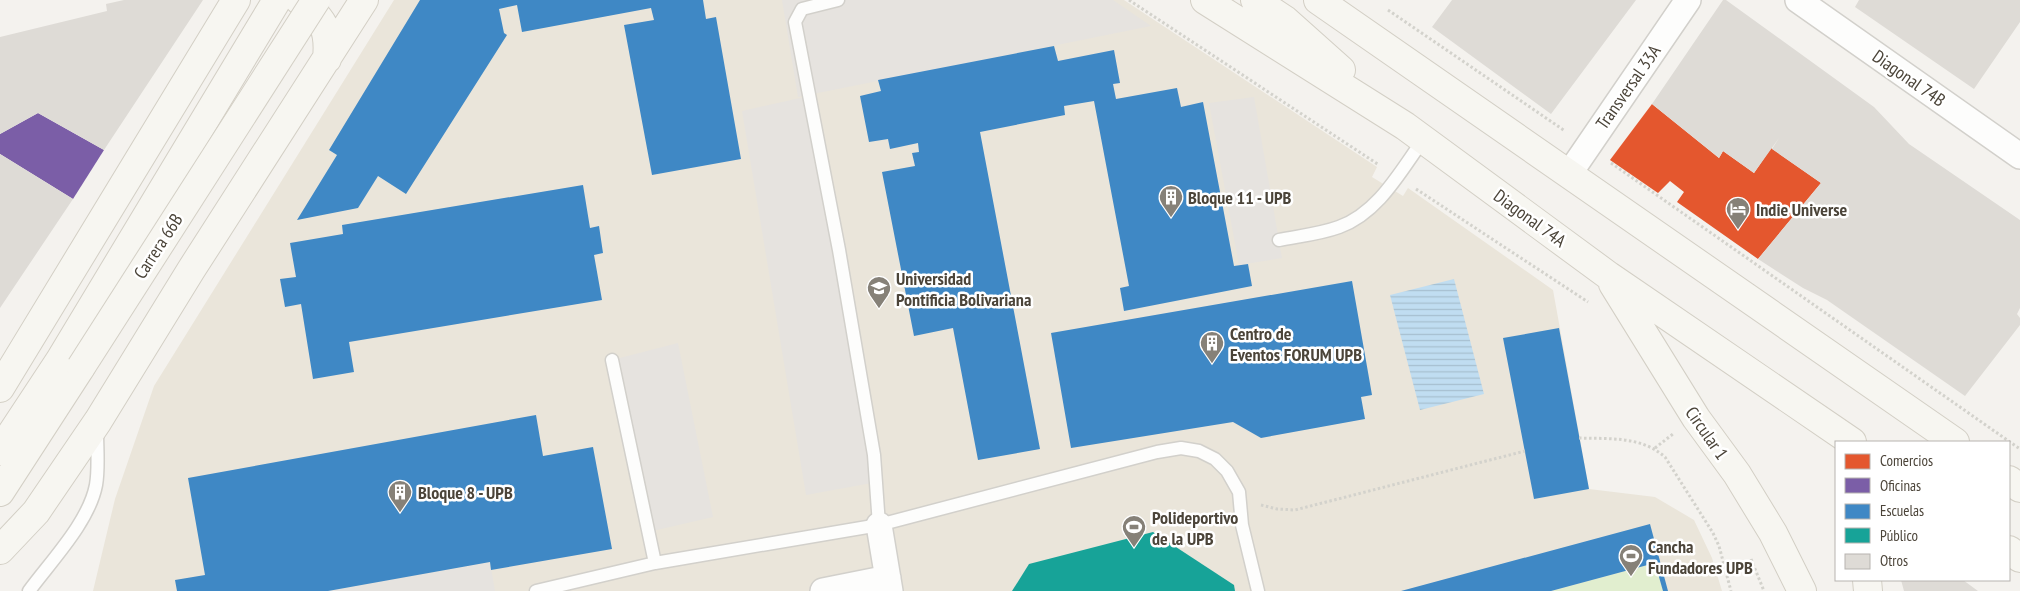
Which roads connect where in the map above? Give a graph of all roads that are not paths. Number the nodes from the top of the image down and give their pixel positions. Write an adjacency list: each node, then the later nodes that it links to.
1 (236, 0): 20 (main road)
2 (277, 0): 19 (main road, Carrera 66B)
3 (299, 0): 12 (main road)
4 (316, 0): 19 (main road, Carrera 66B, bridge)
5 (364, 0): 12 (main road)
6 (838, 0): 26 (lane)
7 (1205, 0): 13 (main road, Diagonal 74A)
8 (1256, 0): 13 (main road)
9 (1318, 0): 15 (main road)
10 (1688, 0): 15 (street, Transversal 33A)
11 (1798, 0): 14 (street, Diagonal 74B)
12 (327, 59): 21 (main road)
13 (1414, 133): 16 (lane); 17 (main road, Diagonal 74A)
14 (2020, 156)
15 (1568, 174): 23 (main road)
16 (1279, 240)
17 (1609, 276): 22 (main road, Diagonal 74A); 34 (main road, Circular 1)
18 (612, 360): 28 (lane)
19 (70, 363): 24 (main road, Carrera 66B); 25 (main road, Carrera 66B)
20 (0, 388)
21 (98, 421): 27 (main road); 30 (lane)
22 (1851, 441)
23 (1954, 441)
24 (0, 451)
25 (0, 492)
26 (880, 525): 28 (lane); 29 (street); 33 (lane)
27 (0, 550)
28 (655, 563): 31 (lane)
29 (889, 584): 32 (street)
30 (29, 591)
31 (536, 591)
32 (823, 591)
33 (1258, 591)
34 (1802, 591)

